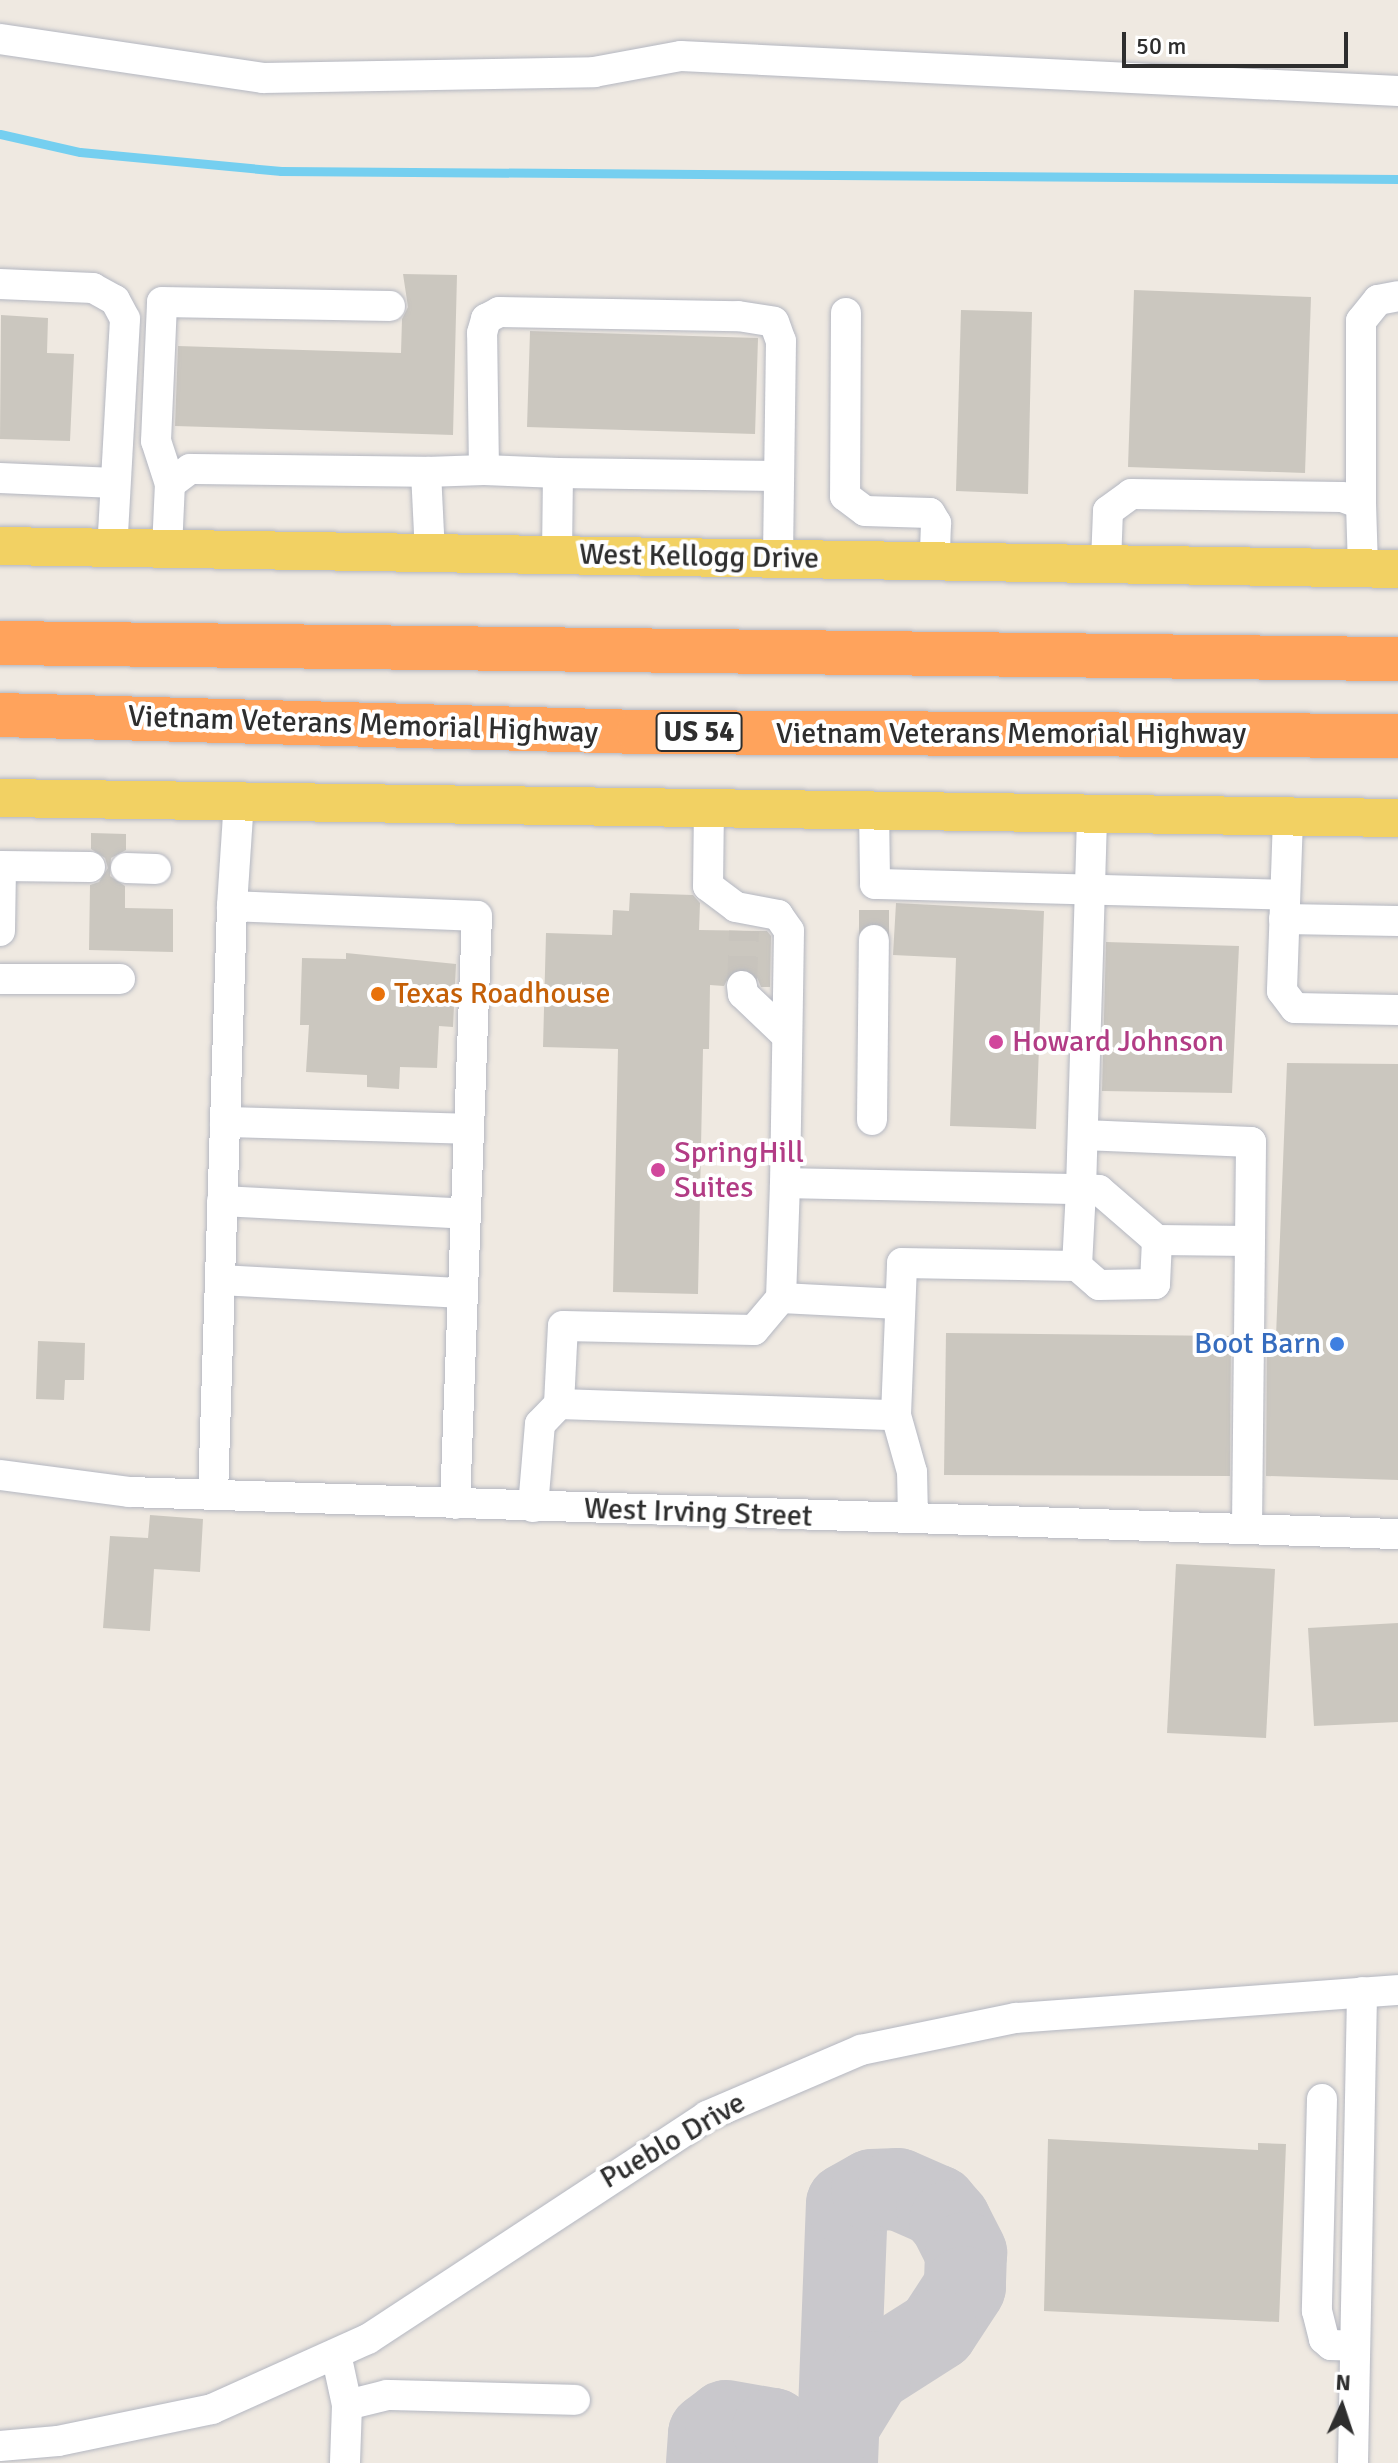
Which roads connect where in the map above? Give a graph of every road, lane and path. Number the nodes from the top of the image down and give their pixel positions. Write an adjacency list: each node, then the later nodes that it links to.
1 (0, 39): 2 (street)
2 (1398, 91)
3 (0, 284): 12 (street)
4 (1398, 296): 14 (street)
5 (390, 306): 13 (street)
6 (846, 313): 21 (street)
7 (484, 470): 8 (street); 9 (street); 10 (street)
8 (426, 472): 13 (street); 18 (street)
9 (558, 473): 10 (street); 19 (street)
10 (777, 476): 20 (street)
11 (0, 478): 12 (street)
12 (115, 483): 16 (street)
13 (170, 484): 17 (street)
14 (1361, 504): 22 (street); 23 (street)
15 (0, 546): 16 (main road, West Kellogg Drive)
16 (112, 548): 17 (main road, West Kellogg Drive)
17 (167, 549): 18 (main road, West Kellogg Drive)
18 (430, 553): 19 (main road, West Kellogg Drive)
19 (557, 555): 20 (main road, West Kellogg Drive)
20 (778, 559): 21 (main road, West Kellogg Drive)
21 (935, 561): 22 (main road, West Kellogg Drive)
22 (1106, 563): 23 (main road, West Kellogg Drive)
23 (1380, 568)
24 (0, 635): 26 (highway)
25 (0, 643): 26 (highway)
26 (90, 645): 27 (highway)
27 (1398, 659)
28 (0, 715): 29 (highway, Vietnam Veterans Memorial Highway / US 54)
29 (1398, 736)
30 (0, 798): 31 (main road)
31 (239, 800): 32 (main road); 41 (street)
32 (709, 806): 33 (main road); 50 (street)
33 (874, 809): 34 (main road); 40 (street)
34 (1092, 814): 35 (main road); 40 (street)
35 (1288, 818): 36 (main road); 42 (street)
36 (1398, 818)
37 (90, 867): 44 (street)
38 (126, 868): 39 (street)
39 (156, 869)
40 (1090, 889): 42 (street); 54 (street)
41 (232, 906): 52 (street); 53 (street)
42 (1285, 907): 43 (street); 49 (street)
43 (1398, 921)
44 (0, 931)
45 (874, 940): 51 (street)
46 (0, 979): 47 (street)
47 (120, 979)
48 (742, 986): 50 (street)
49 (1398, 1010)
50 (786, 1035): 55 (street)
51 (872, 1120)
52 (225, 1122): 53 (street); 57 (street)
53 (469, 1129): 58 (street)
54 (1083, 1129): 56 (street); 60 (street)
55 (785, 1183): 56 (street); 64 (street)
56 (1081, 1189): 59 (street); 61 (street)
57 (222, 1201): 58 (street); 62 (street)
58 (466, 1214): 63 (street)
59 (1157, 1240): 60 (street); 61 (street)
60 (1250, 1241): 73 (street)
61 (1077, 1266): 65 (street)
62 (220, 1280): 63 (street); 69 (street)
63 (463, 1293): 70 (street)
64 (781, 1298): 65 (street); 66 (street)
65 (899, 1304): 67 (street)
66 (559, 1404): 67 (street); 71 (street)
67 (896, 1415): 72 (street)
68 (0, 1475): 69 (street, West Irving Street)
69 (213, 1495): 70 (street, West Irving Street)
70 (455, 1504): 71 (street, West Irving Street)
71 (533, 1507): 72 (street, West Irving Street)
72 (913, 1518): 73 (street, West Irving Street)
73 (1247, 1528): 74 (street, West Irving Street)
74 (1398, 1534)
75 (1398, 1990): 76 (street, Pueblo Drive)
76 (1362, 1992): 78 (street); 79 (street, Pueblo Drive)
77 (1322, 2099): 78 (street)
78 (1355, 2346): 84 (street)
79 (336, 2354): 81 (street); 82 (street, Pueblo Drive)
80 (575, 2400): 81 (street)
81 (347, 2405): 83 (street)
82 (0, 2446)
83 (345, 2463)
84 (1353, 2463)

